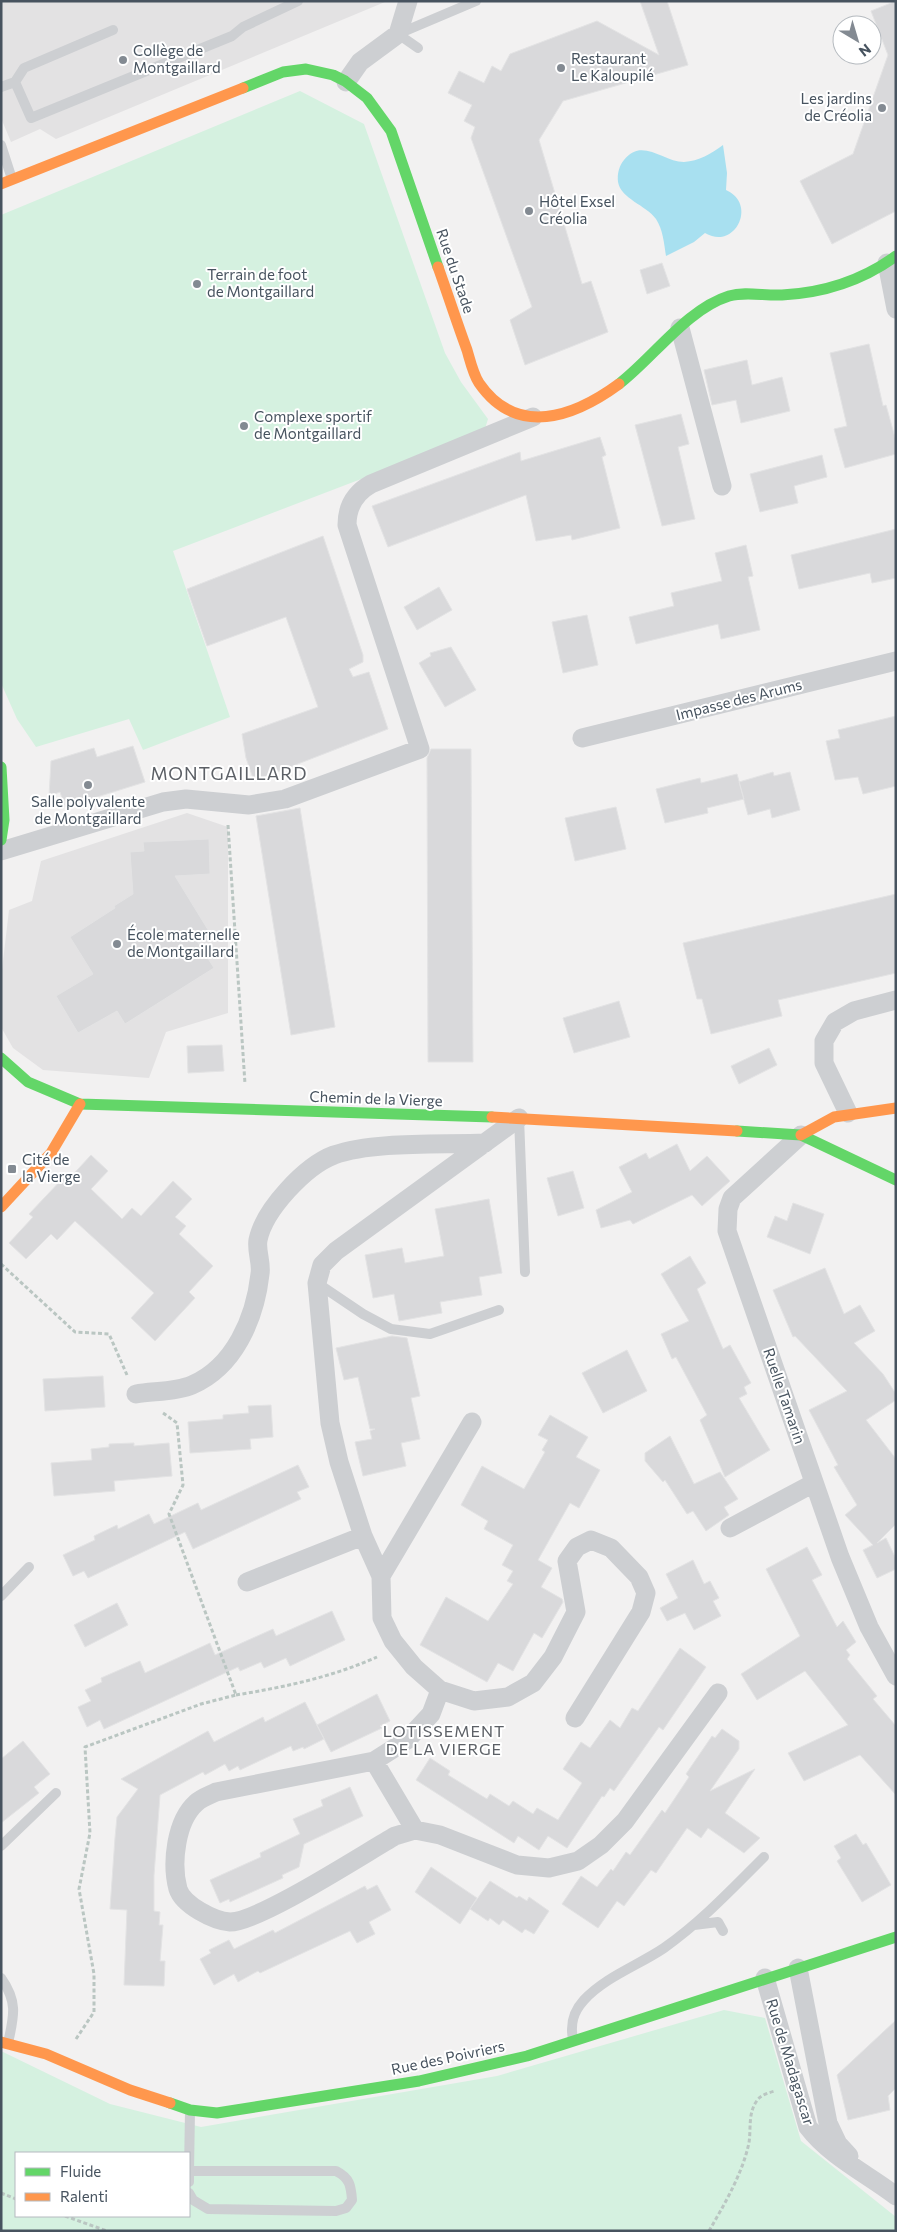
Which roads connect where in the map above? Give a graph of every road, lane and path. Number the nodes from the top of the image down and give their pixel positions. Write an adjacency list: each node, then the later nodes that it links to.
1 (298, 1): 7 (lane)
2 (408, 1): 5 (street)
3 (476, 1): 5 (lane)
4 (113, 30): 7 (lane)
5 (398, 34): 6 (lane); 8 (street)
6 (418, 48)
7 (15, 82): 9 (lane)
8 (346, 82): 11 (street, Rue du Stade); 16 (street, Rue du Stade)
9 (1, 87)
10 (1, 145): 11 (lane)
11 (12, 180): 12 (street, Rue du Stade)
12 (1, 184)
13 (891, 259): 14 (street); 15 (street, Rue du Stade)
14 (896, 309)
15 (680, 328): 16 (street, Rue du Stade); 17 (street)
16 (533, 417): 21 (street)
17 (722, 486)
18 (896, 662): 19 (street, Impasse des Arums)
19 (582, 738)
20 (1, 767): 22 (street)
21 (226, 802): 23 (street); 28 (path)
22 (1, 840)
23 (1, 851)
24 (896, 1000): 29 (street)
25 (1, 1058): 26 (street)
26 (80, 1104): 28 (street, Chemin de la Vierge); 34 (street)
27 (896, 1108): 29 (street)
28 (246, 1109): 30 (street, Chemin de la Vierge)
29 (848, 1113): 31 (street)
30 (519, 1118): 31 (street, Chemin de la Vierge); 32 (street); 36 (lane)
31 (801, 1135): 33 (street); 41 (street, Ruelle Tamarin)
32 (485, 1143): 37 (street); 39 (street)
33 (896, 1180)
34 (1, 1207)
35 (1, 1264): 39 (path)
36 (525, 1272)
37 (317, 1282): 38 (lane); 43 (street)
38 (499, 1310)
39 (136, 1394): 52 (path)
40 (472, 1422): 45 (street)
41 (814, 1483): 42 (street); 49 (street, Ruelle Tamarin)
42 (730, 1528)
43 (364, 1536): 45 (street); 46 (street)
44 (29, 1567): 47 (lane)
45 (381, 1576): 48 (street)
46 (247, 1582)
47 (1, 1596)
48 (398, 1647): 50 (street); 52 (path)
49 (896, 1676)
50 (440, 1690): 53 (street); 54 (street)
51 (718, 1693): 56 (street)
52 (236, 1695): 67 (path)
53 (575, 1718)
54 (374, 1761): 56 (street); 56 (street)
55 (56, 1793): 57 (lane)
56 (415, 1830)
57 (1, 1846)
58 (764, 1857): 59 (lane)
59 (693, 1925): 60 (lane); 65 (lane)
60 (723, 1931)
61 (896, 1937): 62 (street, Rue des Poivriers)
62 (798, 1968): 64 (street, Rue des Poivriers); 72 (street, Rue de Madagascar)
63 (1, 1978): 66 (lane)
64 (765, 1978): 65 (street, Rue des Poivriers); 72 (street, Rue de Madagascar)
65 (573, 2040): 68 (street, Rue des Poivriers)
66 (5, 2043): 67 (street, Rue des Poivriers)
67 (62, 2061): 68 (street, Rue des Poivriers)
68 (190, 2110): 70 (lane)
69 (751, 2115): 79 (path)
70 (189, 2152)
71 (190, 2171): 74 (lane)
72 (871, 2178): 75 (street, Rue de Madagascar)
73 (1, 2193): 76 (path)
74 (190, 2195)
75 (896, 2196)
76 (15, 2199)
77 (68, 2217): 78 (path)
78 (108, 2231)
79 (709, 2231)

